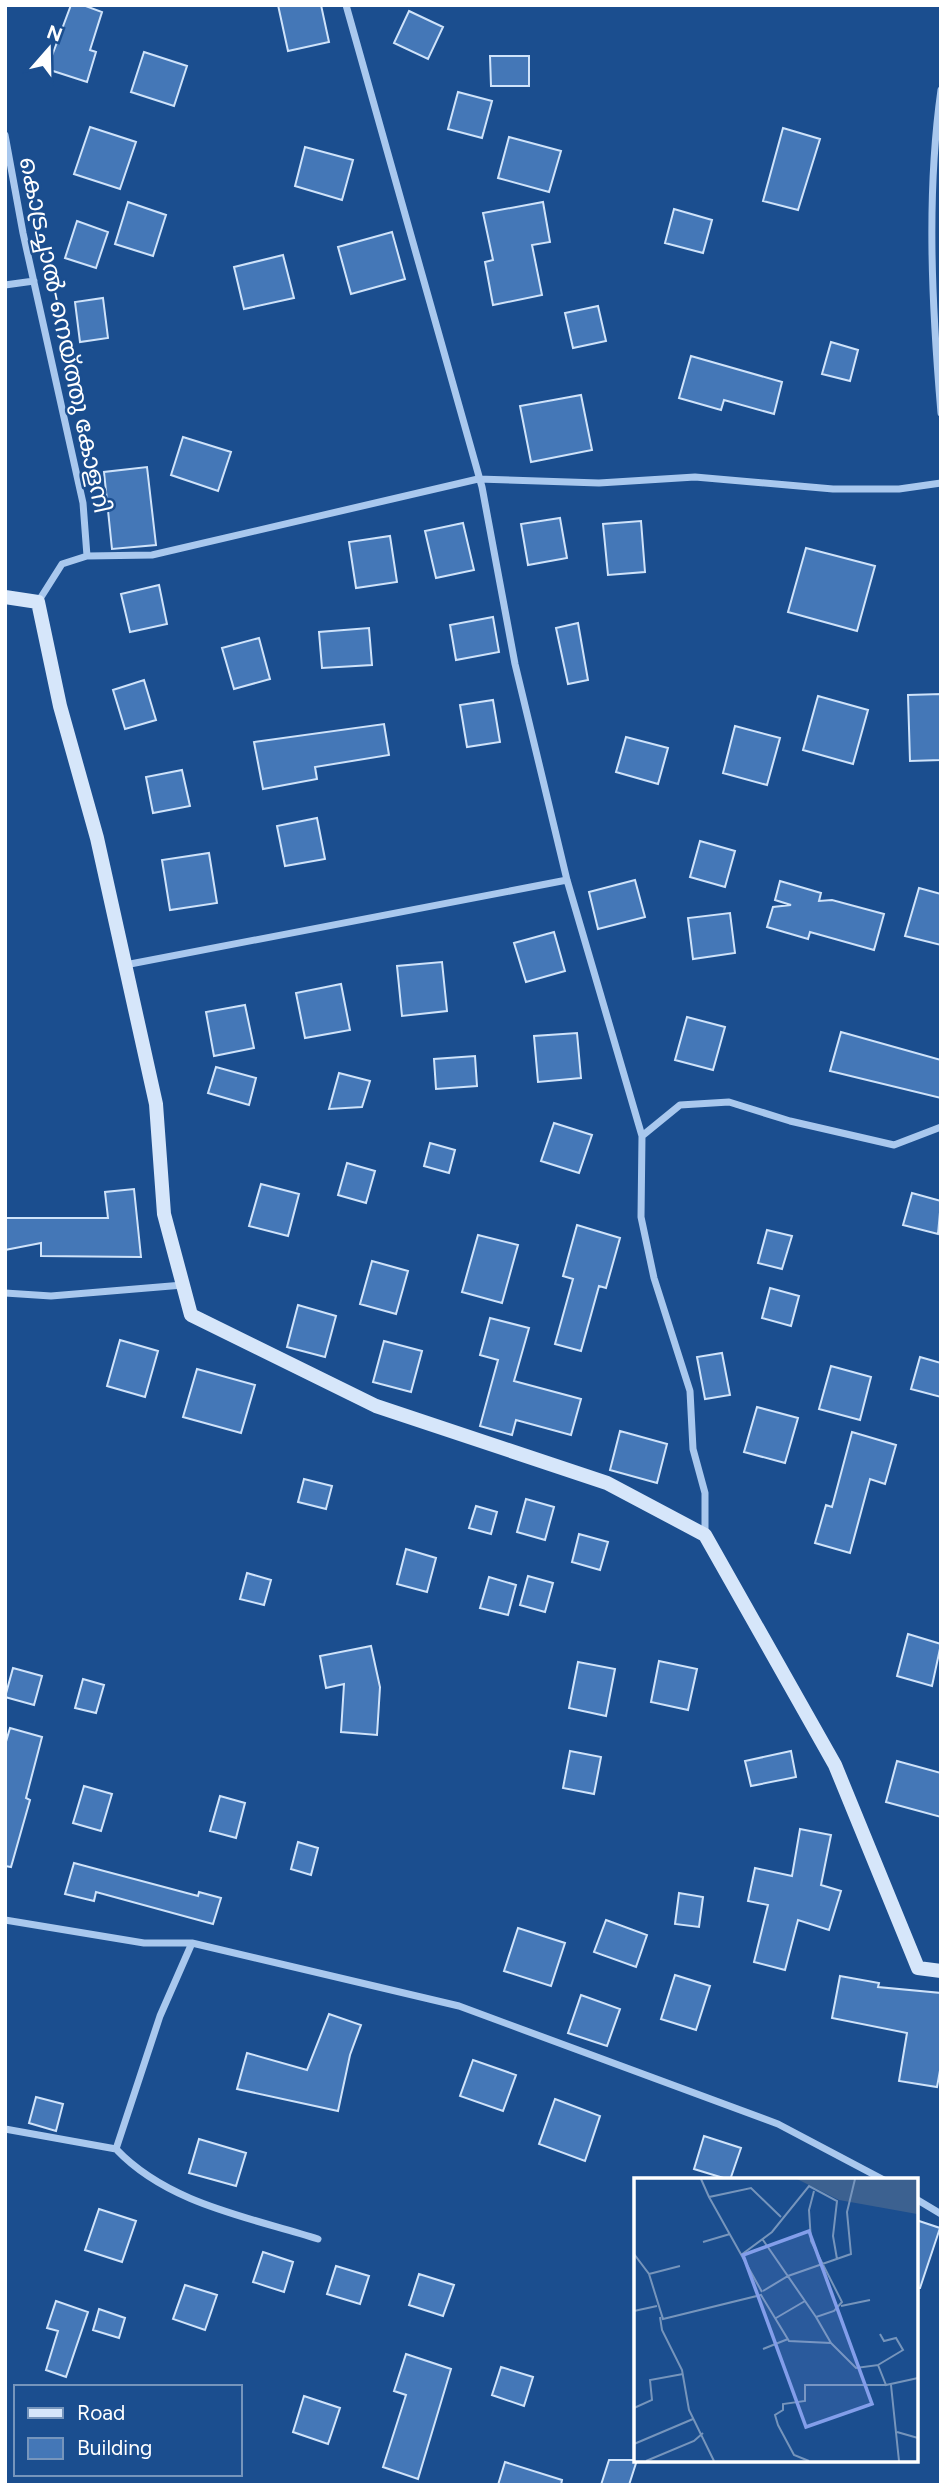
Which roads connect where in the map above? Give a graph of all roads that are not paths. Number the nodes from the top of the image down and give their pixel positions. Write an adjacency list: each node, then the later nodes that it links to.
1 (346, 5): 7 (street)
2 (941, 90): 6 (street)
3 (5, 135): 4 (street, കൊട്രച്ചാൽ-നെയ്ത്തു കോളനി)
4 (34, 281): 5 (street); 9 (street, കൊട്രച്ചാൽ-നെയ്ത്തു കോളനി)
5 (5, 285)
6 (941, 413)
7 (478, 479): 8 (street); 9 (street); 12 (street)
8 (941, 483)
9 (87, 556): 11 (street)
10 (5, 597): 11 (main road)
11 (38, 602): 13 (main road)
12 (567, 880): 13 (street); 15 (street)
13 (125, 965): 16 (main road)
14 (941, 1127): 15 (street)
15 (642, 1136): 18 (street)
16 (183, 1285): 17 (street); 18 (main road)
17 (5, 1293)
18 (705, 1535): 21 (main road)
19 (5, 1920): 20 (street)
20 (192, 1943): 23 (street); 24 (street)
21 (941, 1971)
22 (5, 2129): 23 (street)
23 (116, 2149): 27 (street)
24 (880, 2178)
25 (918, 2200): 26 (street)
26 (941, 2214)
27 (318, 2239)

